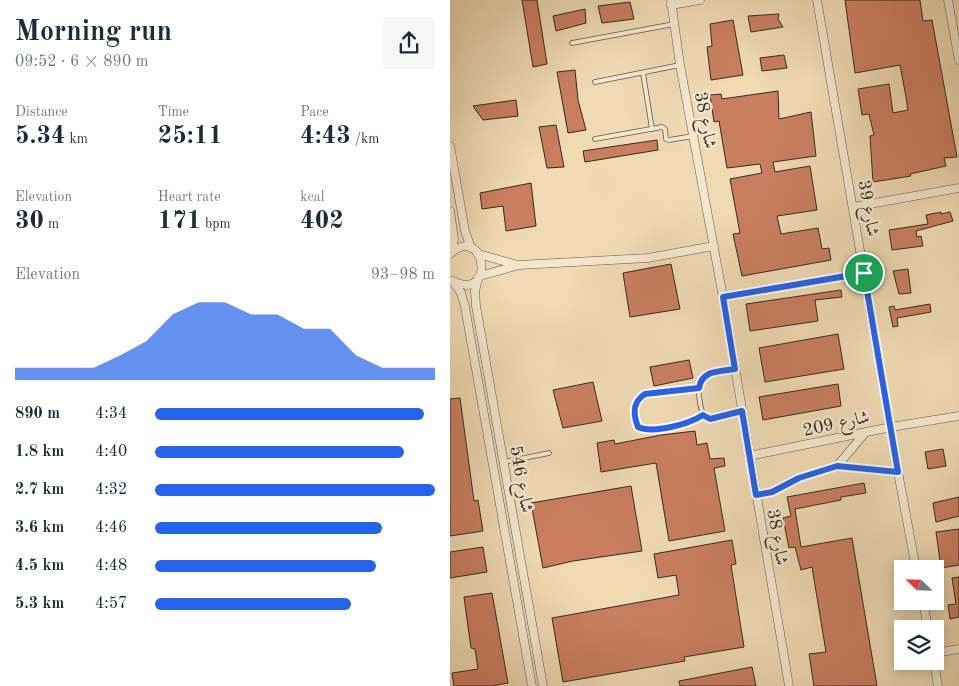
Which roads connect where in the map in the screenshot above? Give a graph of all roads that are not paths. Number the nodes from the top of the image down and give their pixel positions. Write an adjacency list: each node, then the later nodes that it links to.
1 (700, 0): 4 (street)
2 (817, 0): 16 (street, شارع 39)
3 (948, 0): 7 (street)
4 (671, 2): 5 (street, شارع 38)
5 (674, 24): 6 (lane); 8 (street, شارع 38)
6 (572, 43)
7 (959, 60)
8 (680, 66): 9 (lane); 12 (street, شارع 38)
9 (643, 73): 10 (lane); 11 (lane)
10 (595, 82)
11 (652, 129): 12 (lane); 13 (lane)
12 (693, 136): 18 (street, شارع 38)
13 (596, 139)
14 (450, 146): 19 (street)
15 (959, 188): 16 (street)
16 (853, 207): 23 (street, شارع 39)
17 (450, 211): 20 (street)
18 (714, 246): 22 (street); 26 (street, شارع 38)
19 (471, 248): 20 (street); 21 (street)
20 (451, 253)
21 (478, 254): 22 (street); 24 (street, شارع 546)
22 (519, 265): 24 (street)
23 (864, 273): 26 (street); 32 (street, شارع 39)
24 (479, 277): 25 (street); 36 (street, شارع 546)
25 (451, 279): 44 (street, شارع 546)
26 (723, 297): 27 (street, شارع 38)
27 (735, 369): 28 (lane); 29 (street, شارع 38)
28 (699, 388): 30 (lane); 30 (lane)
29 (742, 411): 30 (lane); 35 (street, شارع 38)
30 (703, 415)
31 (959, 416): 32 (street, شارع 209)
32 (891, 427): 33 (street, شارع 209); 38 (street, شارع 39)
33 (866, 432): 35 (street, شارع 209); 37 (street)
34 (549, 453): 36 (lane)
35 (749, 456): 39 (street, شارع 38)
36 (504, 462): 45 (street, شارع 546)
37 (837, 466): 38 (street); 39 (street)
38 (898, 472): 40 (street, شارع 39)
39 (756, 495): 46 (street, شارع 38)
40 (914, 560)
41 (959, 649): 42 (street)
42 (944, 652)
43 (935, 670): 47 (street)
44 (532, 686)
45 (543, 686)
46 (789, 686)
47 (938, 686)

